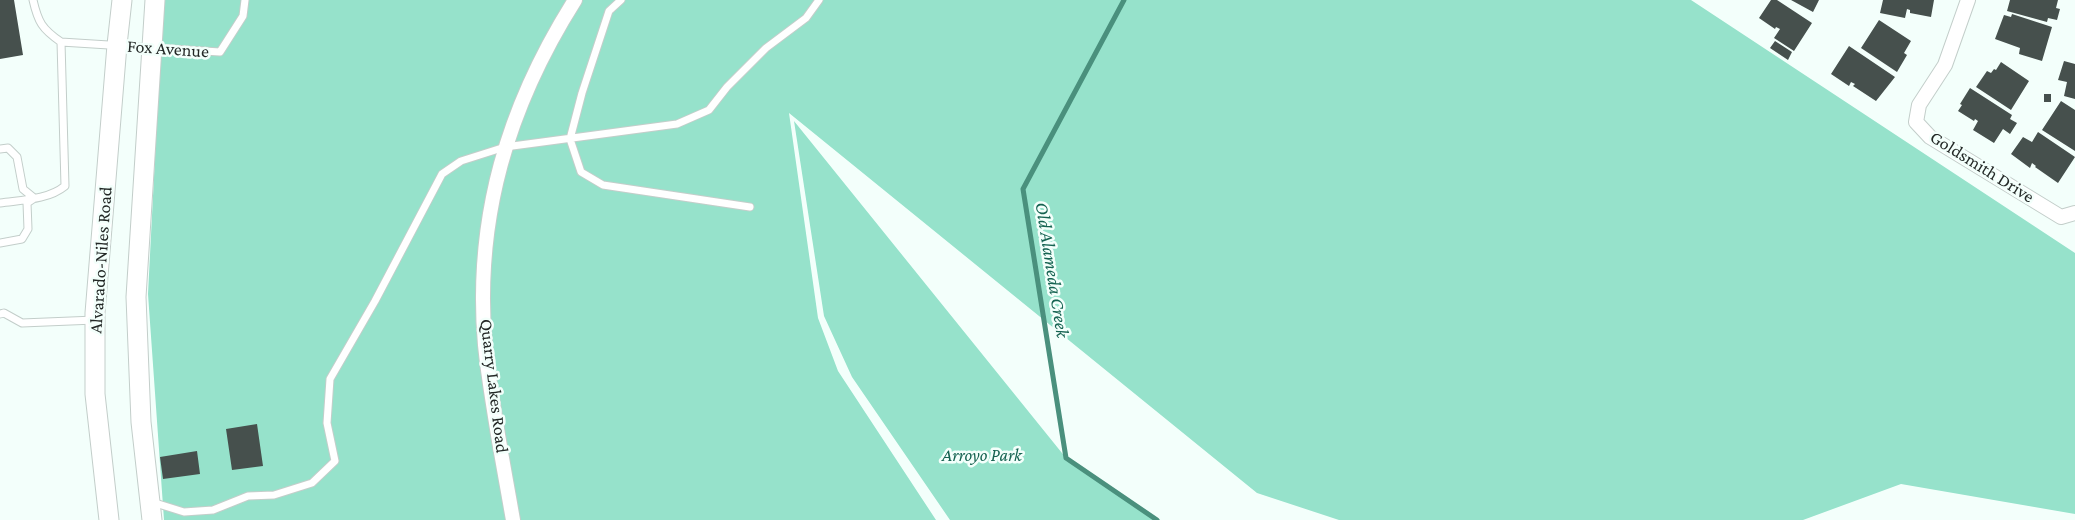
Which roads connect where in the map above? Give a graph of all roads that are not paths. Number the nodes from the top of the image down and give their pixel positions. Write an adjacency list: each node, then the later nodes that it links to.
1 (32, 0): 9 (lane)
2 (122, 0): 10 (main road, Alvarado-Niles Road)
3 (155, 0): 11 (main road, Alvarado-Niles Road)
4 (245, 0): 11 (lane, Fox Avenue)
5 (575, 0): 13 (street, Quarry Lakes Road)
6 (621, 0): 12 (lane)
7 (819, 0): 12 (lane)
8 (1968, 0): 18 (street, Goldsmith Drive)
9 (61, 42): 10 (lane, Fox Avenue); 15 (lane)
10 (117, 45): 11 (lane, Fox Avenue); 21 (main road, Alvarado-Niles Road)
11 (153, 48): 22 (main road, Alvarado-Niles Road)
12 (570, 139): 13 (lane); 17 (lane)
13 (505, 147): 22 (lane); 25 (street, Quarry Lakes Road)
14 (0, 149): 15 (lane)
15 (34, 198): 16 (lane); 19 (lane)
16 (0, 203)
17 (750, 207)
18 (2075, 213)
19 (0, 243)
20 (0, 314): 21 (lane)
21 (95, 320): 23 (main road, Alvarado-Niles Road)
22 (150, 501): 24 (main road, Alvarado-Niles Road)
23 (109, 520)
24 (152, 520)
25 (513, 520)

